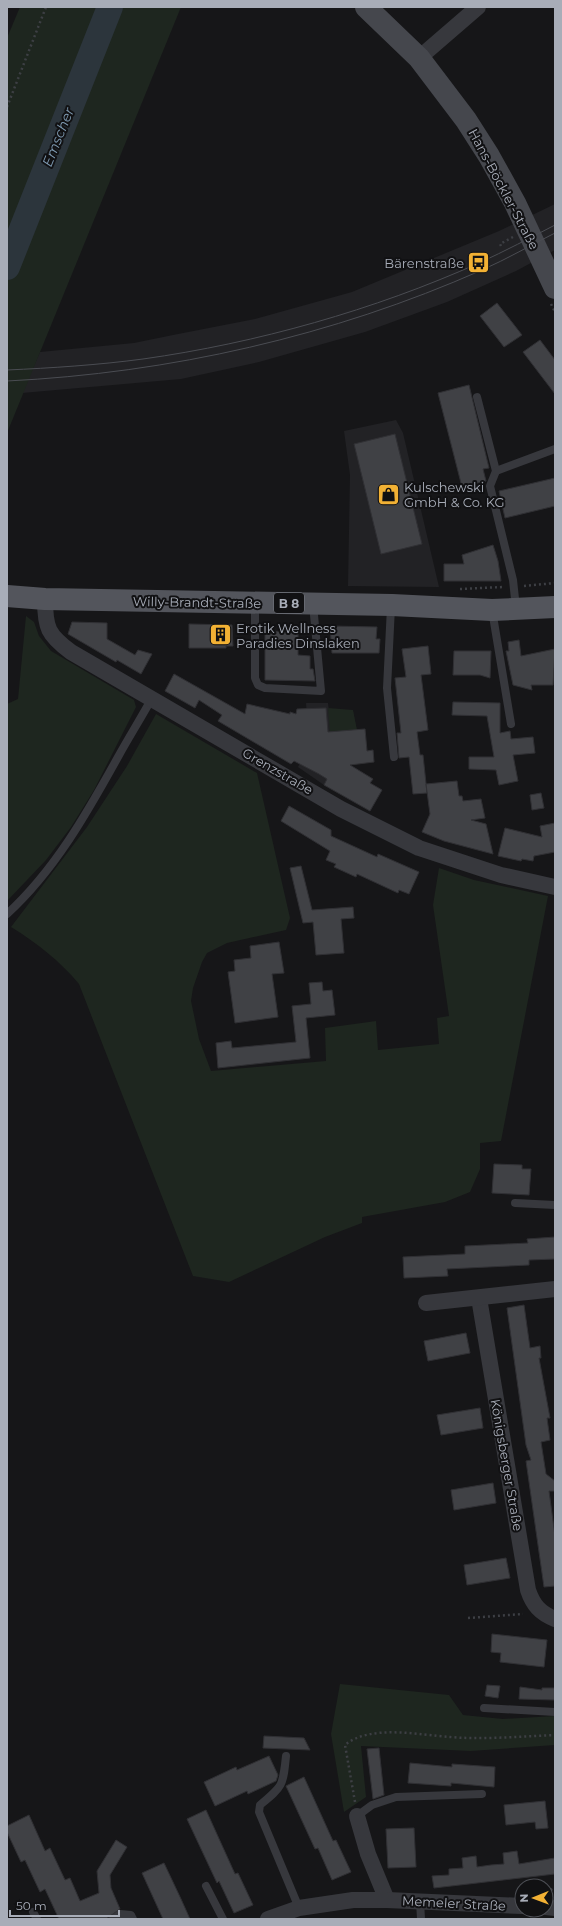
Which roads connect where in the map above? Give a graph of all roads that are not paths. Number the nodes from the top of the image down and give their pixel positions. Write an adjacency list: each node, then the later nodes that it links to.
1 (366, 7): 3 (main road, Hans-Böckler-Straße)
2 (478, 7): 3 (street)
3 (419, 58): 4 (main road, Hans-Böckler-Straße)
4 (555, 288)
5 (477, 397): 7 (lane)
6 (555, 449): 7 (lane)
7 (496, 471): 13 (lane)
8 (555, 594): 13 (main road, B 8)
9 (7, 596): 10 (main road, Willy-Brandt-Straße / B 8)
10 (45, 599): 11 (main road, Willy-Brandt-Straße / B 8); 17 (street, Grenzstraße)
11 (255, 603): 12 (main road, Willy-Brandt-Straße / B 8); 12 (lane)
12 (313, 603): 14 (main road, Willy-Brandt-Straße / B 8)
13 (515, 603): 14 (main road, B 8); 15 (main road, Willy-Brandt-Straße / B 8); 16 (main road, Willy-Brandt-Straße / B 8)
14 (392, 605): 16 (main road, Willy-Brandt-Straße / B 8); 19 (lane)
15 (555, 607)
16 (492, 610): 18 (lane)
17 (152, 698): 20 (street, Grenzstraße); 21 (lane)
18 (511, 724)
19 (394, 757)
20 (555, 887)
21 (7, 914)
22 (515, 1203): 23 (lane)
23 (555, 1205)
24 (555, 1289): 25 (street)
25 (479, 1298): 26 (street); 27 (street, Königsberger Straße)
26 (426, 1303)
27 (555, 1619)
28 (484, 1708): 29 (lane)
29 (555, 1712)
30 (286, 1756): 37 (lane)
31 (482, 1794): 32 (lane)
32 (357, 1816): 34 (street, Memeler Straße)
33 (206, 1886): 40 (lane)
34 (387, 1900): 35 (street, Memeler Straße); 37 (street, Memeler Straße)
35 (420, 1901): 36 (street, Memeler Straße); 42 (lane)
36 (514, 1906)
37 (299, 1908): 41 (street, Memeler Straße)
38 (112, 1919): 39 (lane)
39 (133, 1919)
40 (223, 1919)
41 (268, 1919)
42 (421, 1919)

